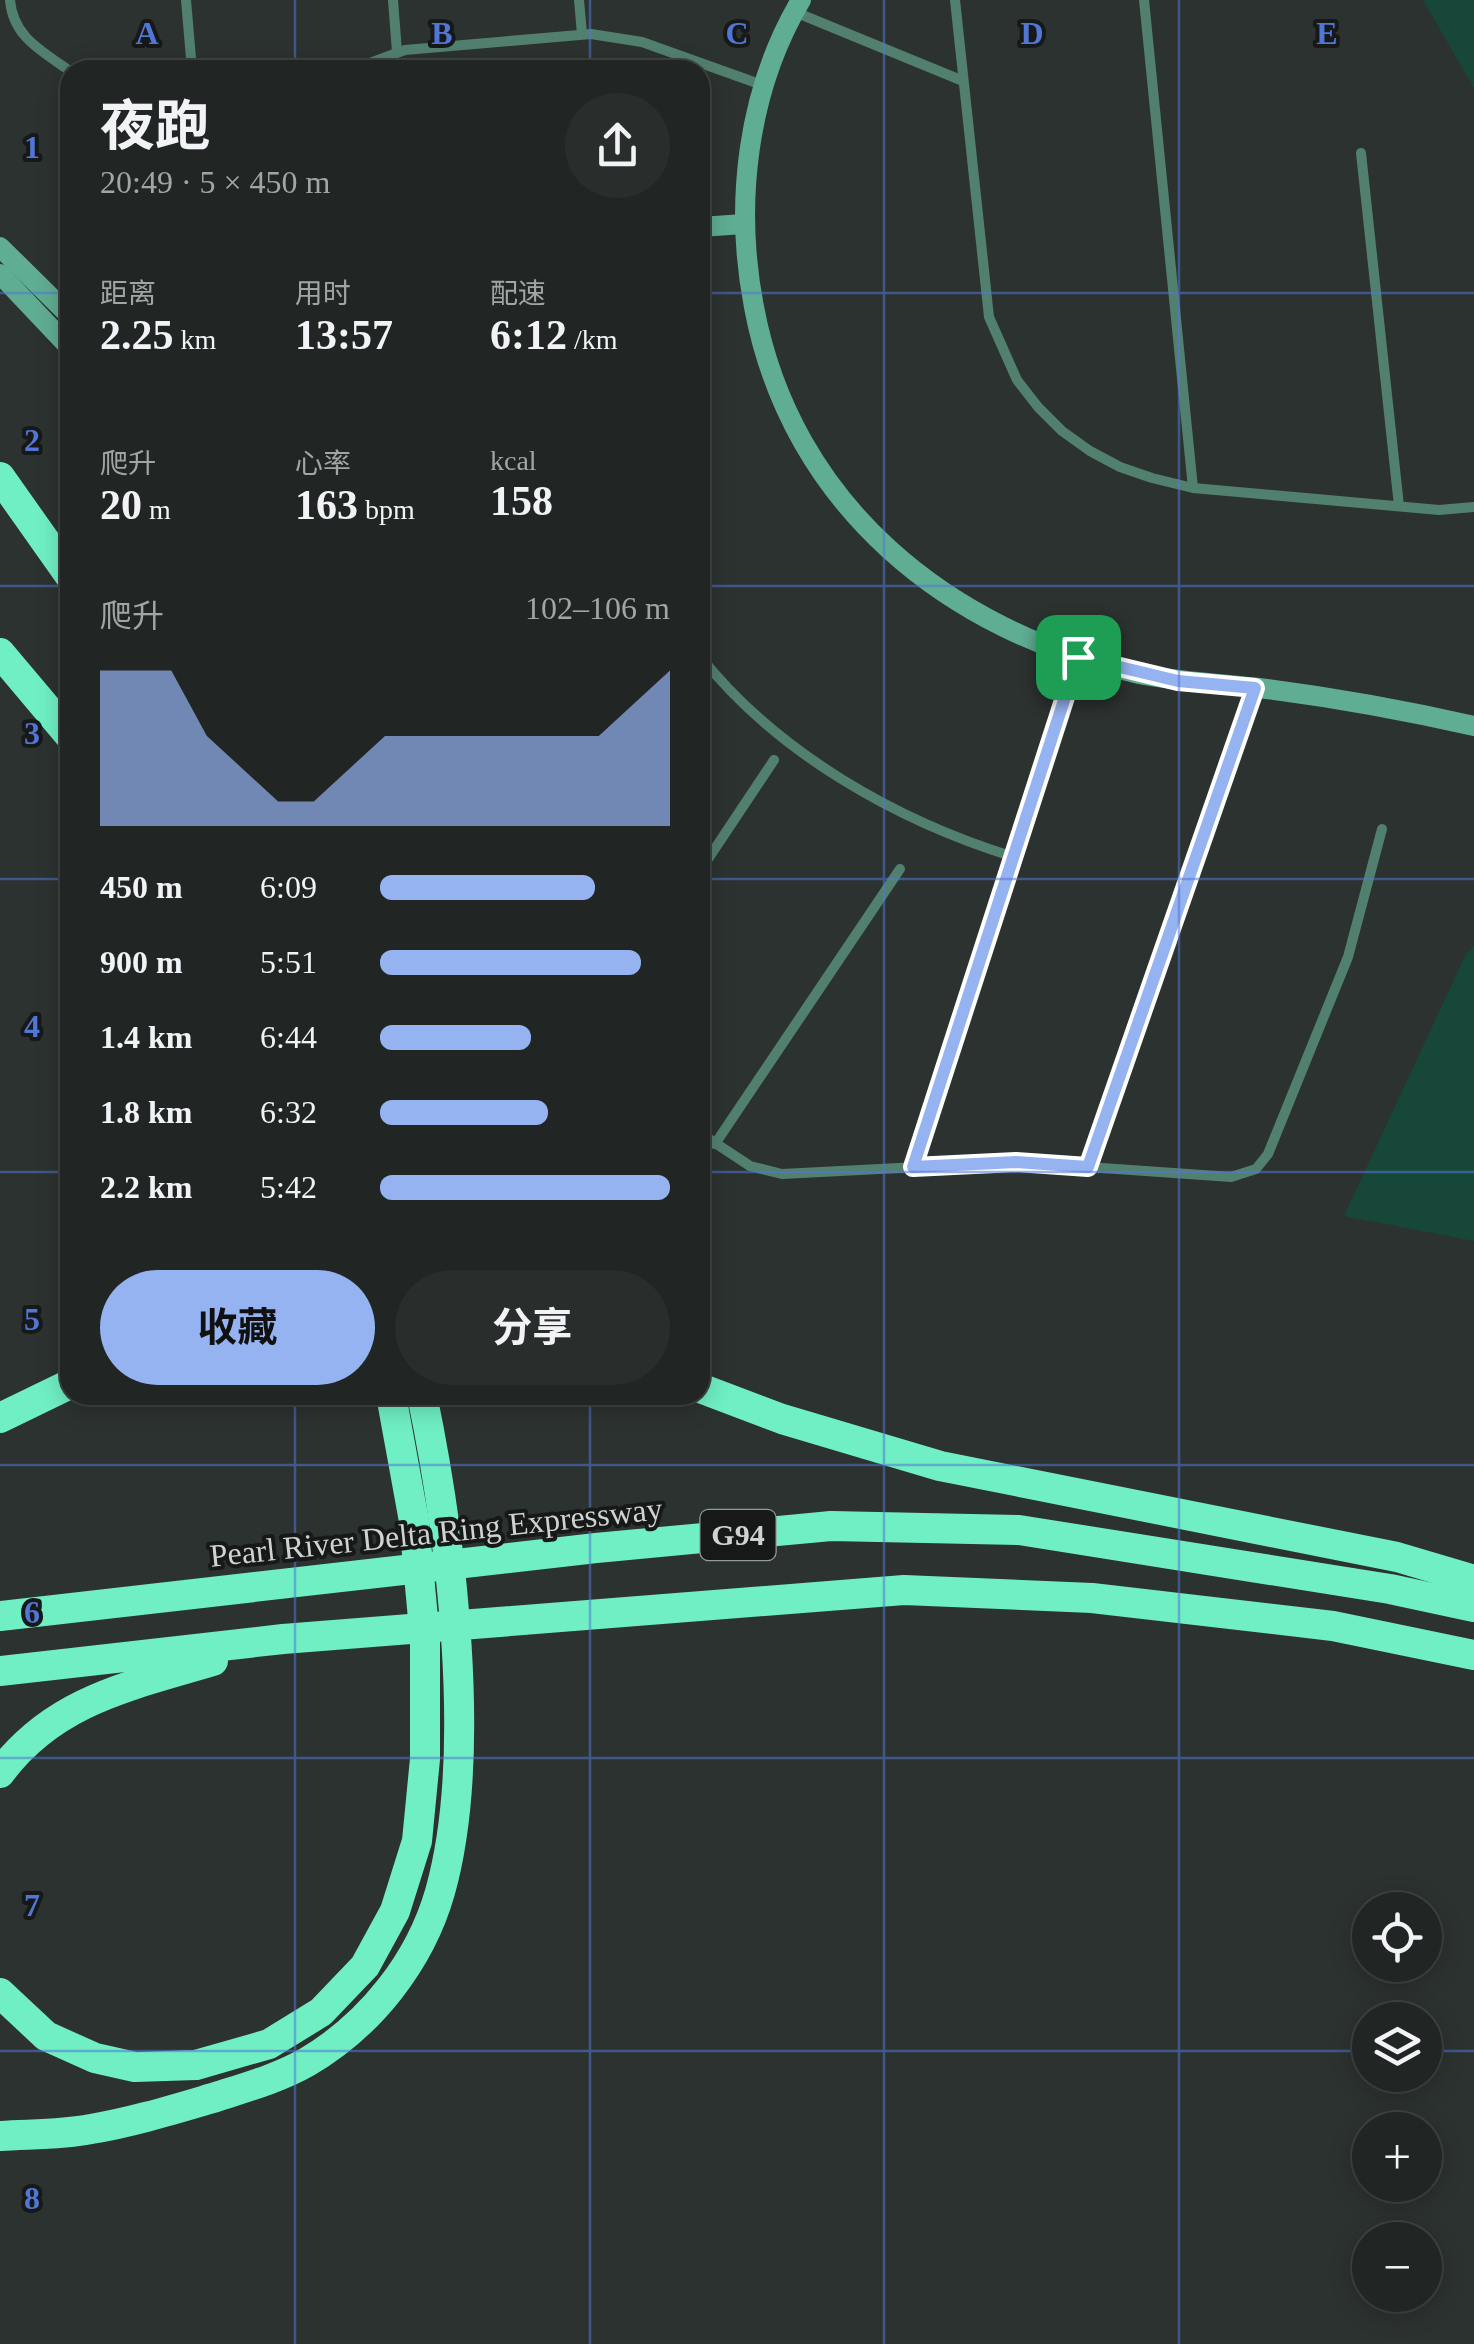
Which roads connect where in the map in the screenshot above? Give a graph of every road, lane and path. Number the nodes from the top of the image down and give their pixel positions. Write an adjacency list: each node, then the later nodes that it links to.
1 (10, 0): 13 (lane)
2 (186, 0): 10 (lane)
3 (392, 0): 9 (lane)
4 (579, 0): 8 (lane)
5 (954, 0): 15 (lane)
6 (1144, 0): 25 (lane)
7 (798, 6): 15 (lane); 16 (street)
8 (582, 34): 9 (lane); 12 (lane)
9 (397, 52): 11 (lane)
10 (191, 60)
11 (377, 60)
12 (692, 60)
13 (60, 63)
14 (710, 66): 16 (lane)
15 (964, 81): 25 (lane)
16 (765, 86): 18 (street)
17 (1362, 153): 26 (lane)
18 (744, 224): 19 (street); 30 (street)
19 (710, 226)
20 (0, 247): 22 (street)
21 (0, 274): 23 (street)
22 (60, 306)
23 (60, 337)
24 (0, 478): 28 (highway)
25 (1193, 488): 26 (lane)
26 (1399, 506): 27 (lane)
27 (1474, 506)
28 (60, 562)
29 (0, 653): 33 (highway)
30 (1078, 657): 32 (street); 38 (lane)
31 (710, 666): 38 (lane)
32 (1255, 688): 34 (street); 43 (lane)
33 (60, 724)
34 (1474, 726)
35 (774, 760): 37 (lane)
36 (1382, 829): 43 (lane)
37 (710, 855)
38 (1014, 857): 42 (lane)
39 (900, 869): 41 (lane)
40 (710, 1140): 41 (lane)
41 (716, 1144): 42 (lane)
42 (913, 1167): 43 (lane)
43 (1088, 1167)
44 (60, 1389): 48 (highway)
45 (710, 1392): 49 (highway)
46 (392, 1405): 56 (highway)
47 (424, 1405): 57 (highway)
48 (0, 1418)
49 (1474, 1580)
50 (1474, 1607): 51 (highway, Pearl River Delta Ring Expressway / G94)
51 (0, 1616)
52 (283, 1640): 53 (highway, G94); 54 (highway, G94); 55 (highway)
53 (1474, 1655)
54 (0, 1670)
55 (0, 1773)
56 (0, 1992)
57 (0, 2136)

